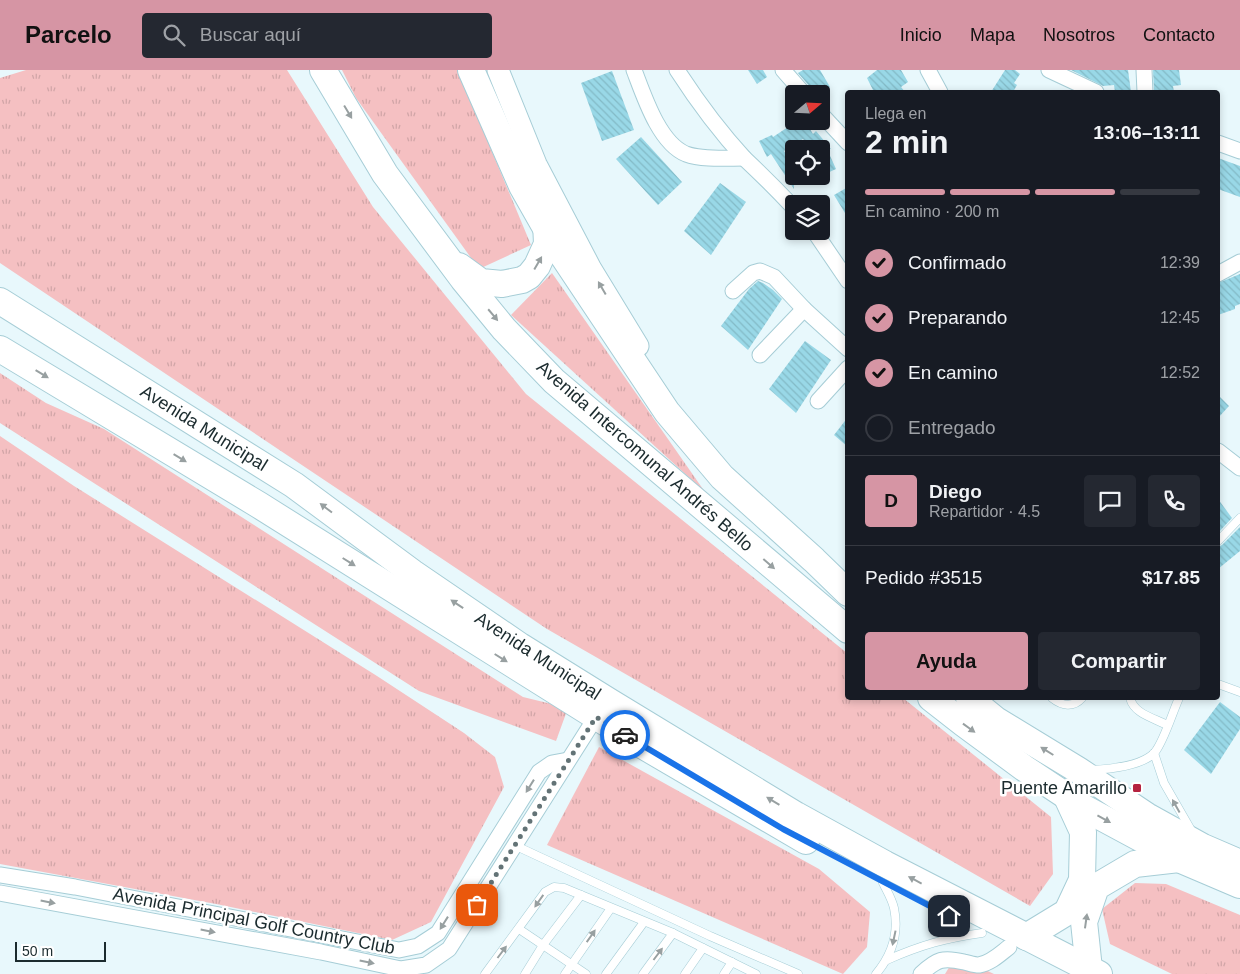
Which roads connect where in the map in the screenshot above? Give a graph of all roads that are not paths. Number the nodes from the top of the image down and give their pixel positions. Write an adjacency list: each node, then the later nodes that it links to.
1 (323, 70): 23 (highway, Avenida Intercomunal Andrés Bello, one-way to 23)
2 (471, 70): 21 (highway)
3 (490, 70): 21 (highway)
4 (498, 70): 39 (main road, one-way to 4)
5 (634, 70): 19 (street)
6 (677, 70): 19 (street)
7 (783, 70): 11 (street)
8 (928, 70): 12 (street)
9 (1049, 70): 13 (street)
10 (1144, 70): 14 (street)
11 (796, 85)
12 (939, 90)
13 (1092, 90)
14 (1145, 90)
15 (830, 124): 16 (street)
16 (845, 140)
17 (1220, 144): 18 (street)
18 (1240, 152)
19 (744, 158): 20 (street)
20 (785, 198)
21 (548, 231): 23 (highway, one-way to 21); 39 (highway)
22 (820, 240): 26 (street)
23 (440, 249): 41 (highway, Avenida Intercomunal Andrés Bello, one-way to 41)
24 (1240, 262): 25 (street)
25 (1220, 273)
26 (845, 277)
27 (733, 291): 29 (street)
28 (0, 301): 70 (highway, Avenida Municipal, one-way to 28)
29 (804, 309): 30 (street); 32 (street)
30 (845, 346)
31 (0, 349): 50 (highway, Avenida Municipal, one-way to 50)
32 (760, 355)
33 (845, 371): 34 (street)
34 (818, 401)
35 (1220, 453): 36 (street)
36 (1240, 468)
37 (1240, 518): 38 (lane)
38 (1220, 539)
39 (830, 570): 40 (highway)
40 (845, 589)
41 (845, 627)
42 (1220, 685): 43 (lane)
43 (1240, 692)
44 (934, 700): 55 (highway, one-way to 55)
45 (971, 700): 54 (highway, one-way to 45)
46 (1055, 700): 47 (lane)
47 (1080, 700)
48 (1131, 700): 51 (lane)
49 (1178, 700): 51 (lane)
50 (596, 717): 53 (street); 61 (highway, Avenida Municipal)
51 (1168, 725): 52 (lane)
52 (1154, 753): 54 (lane); 57 (lane, one-way to 52)
53 (568, 760): 56 (street, Avenida Principal Golf Country Club); 60 (street, Avenida Principal Golf Country Club, one-way to 60)
54 (1078, 770): 57 (highway)
55 (1066, 795): 58 (highway, one-way to 58); 70 (highway)
56 (514, 846): 63 (street, Avenida Principal Golf Country Club, one-way to 56); 86 (lane)
57 (1203, 847): 59 (highway)
58 (1179, 859): 62 (highway); 76 (highway, one-way to 58)
59 (1240, 863)
60 (0, 875)
61 (883, 883): 68 (highway, Avenida Municipal); 73 (lane, one-way to 73)
62 (1240, 884)
63 (0, 893)
64 (580, 895): 65 (lane); 67 (lane, one-way to 67); 71 (lane)
65 (611, 908): 66 (lane); 75 (lane, one-way to 65)
66 (644, 922): 69 (lane); 81 (lane)
67 (519, 929): 71 (lane); 77 (lane, one-way to 67)
68 (982, 933): 70 (highway, Avenida Municipal); 73 (lane)
69 (673, 934): 72 (lane); 82 (lane, one-way to 69)
70 (1017, 942): 76 (highway, Avenida Municipal); 88 (street); 89 (highway, Avenida Municipal)
71 (543, 945): 75 (lane); 78 (lane)
72 (703, 948): 74 (lane); 83 (lane)
73 (888, 960): 87 (lane)
74 (732, 962): 84 (lane); 85 (lane)
75 (572, 965): 79 (lane); 80 (lane)
76 (1094, 972)
77 (485, 974)
78 (525, 974)
79 (565, 974)
80 (586, 974)
81 (606, 974)
82 (643, 974)
83 (685, 974)
84 (724, 974)
85 (756, 974)
86 (798, 974)
87 (876, 974)
88 (921, 974)
89 (1064, 974)

